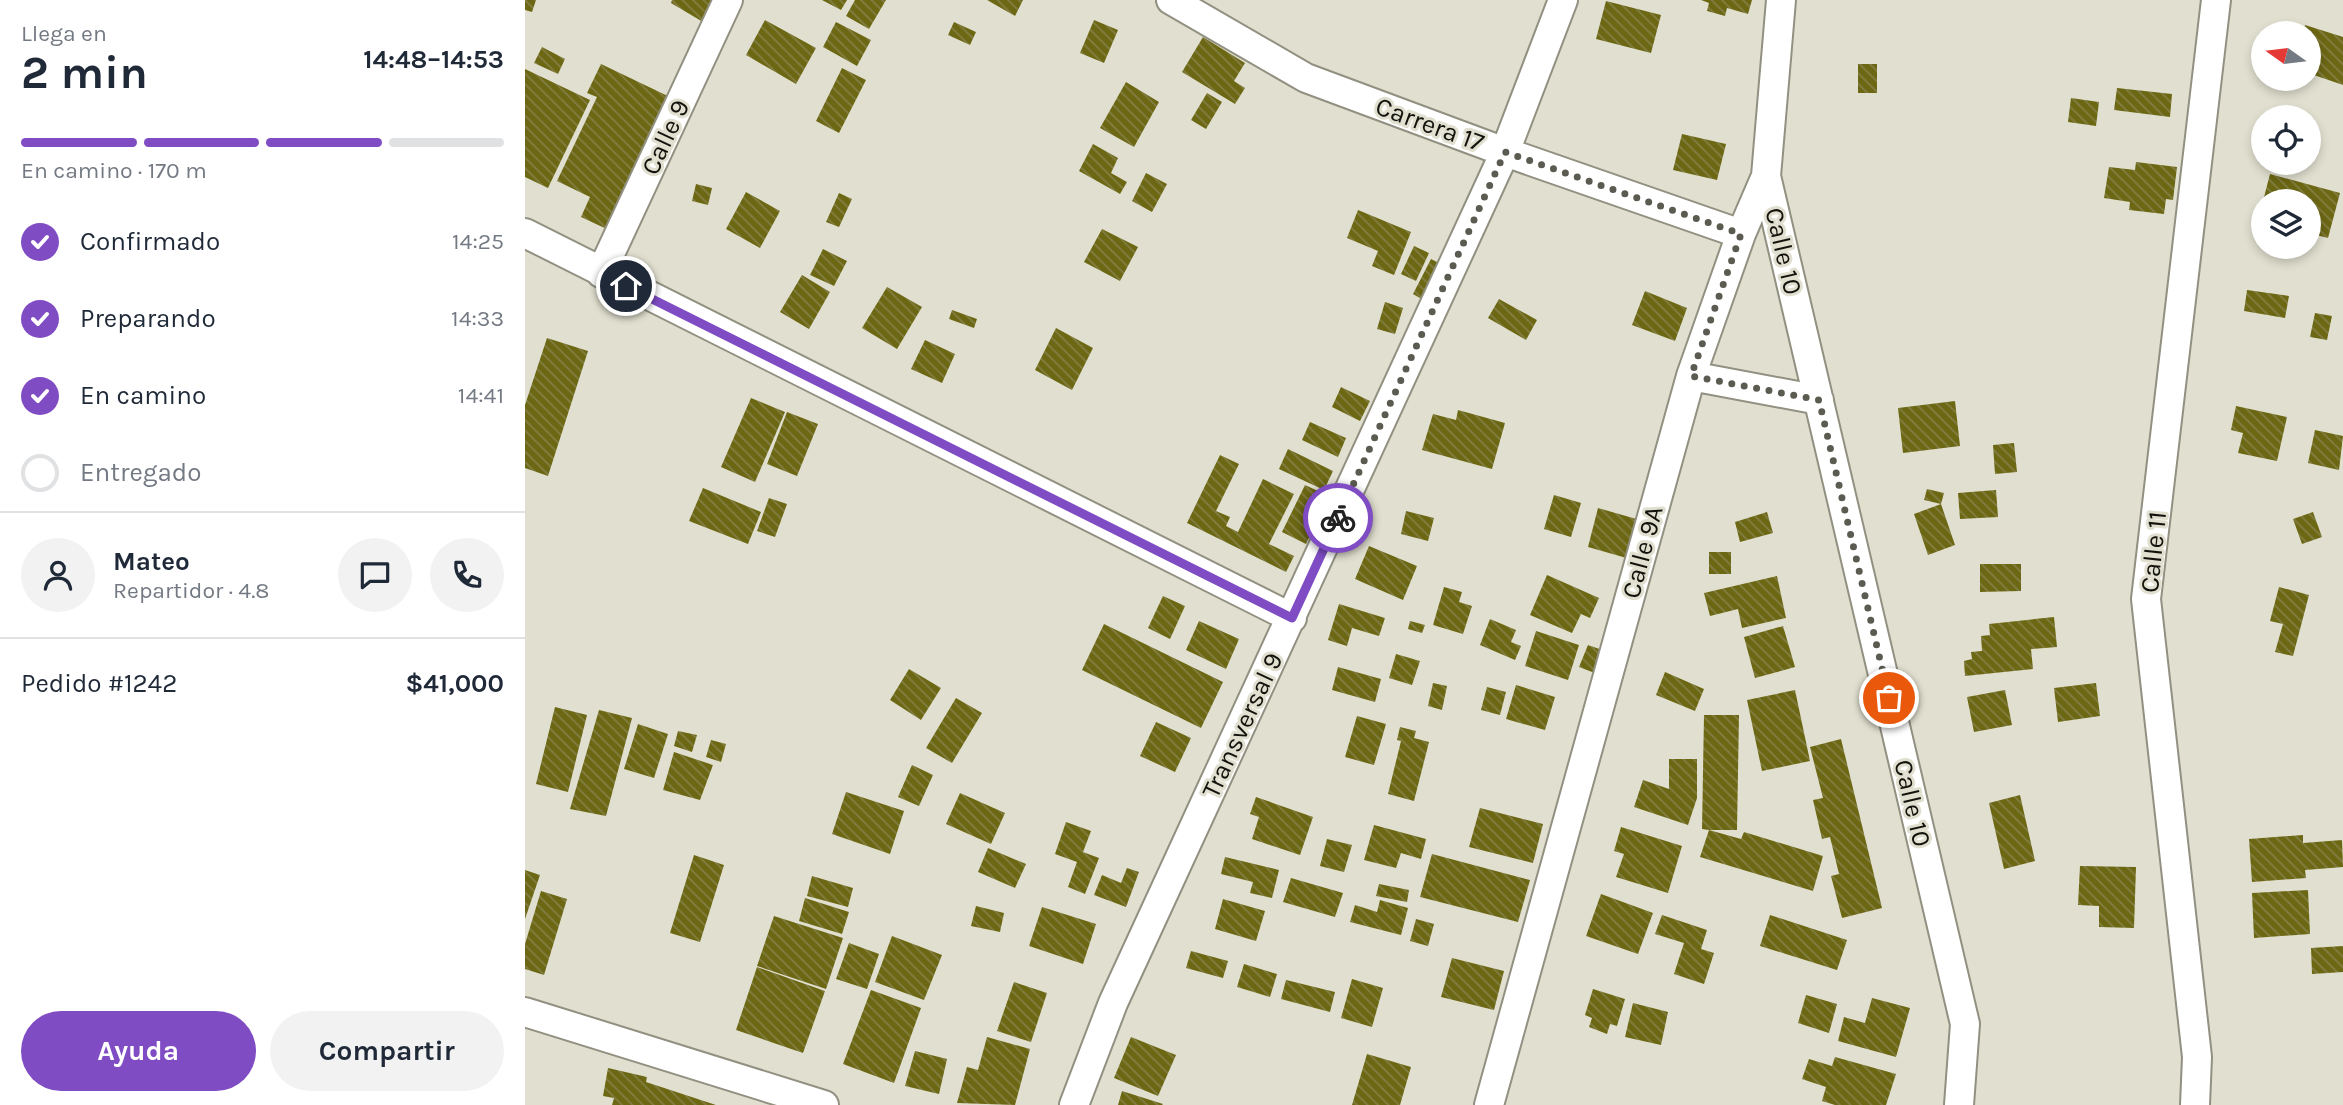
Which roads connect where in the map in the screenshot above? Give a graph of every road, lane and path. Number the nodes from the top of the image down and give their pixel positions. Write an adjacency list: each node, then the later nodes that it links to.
1 (728, 0): 10 (street, Calle 9)
2 (1171, 0): 6 (street, Carrera 17)
3 (1563, 0): 6 (street, Transversal 9)
4 (1781, 0): 7 (street, Calle 9A)
5 (2216, 0): 19 (street, Calle 11)
6 (1505, 152): 9 (street, Carrera 17); 13 (street, Transversal 9)
7 (1766, 176): 9 (street, Calle 9A); 12 (street, Calle 10)
8 (525, 233): 10 (street)
9 (1741, 234): 11 (street, Calle 9A)
10 (601, 273): 13 (street)
11 (1691, 376): 12 (street); 17 (street, Calle 9A)
12 (1819, 400): 18 (street, Calle 10)
13 (1292, 618): 16 (street, Transversal 9)
14 (525, 1012): 15 (street)
15 (824, 1105)
16 (1074, 1105)
17 (1489, 1105)
18 (1959, 1105)
19 (2195, 1105)

